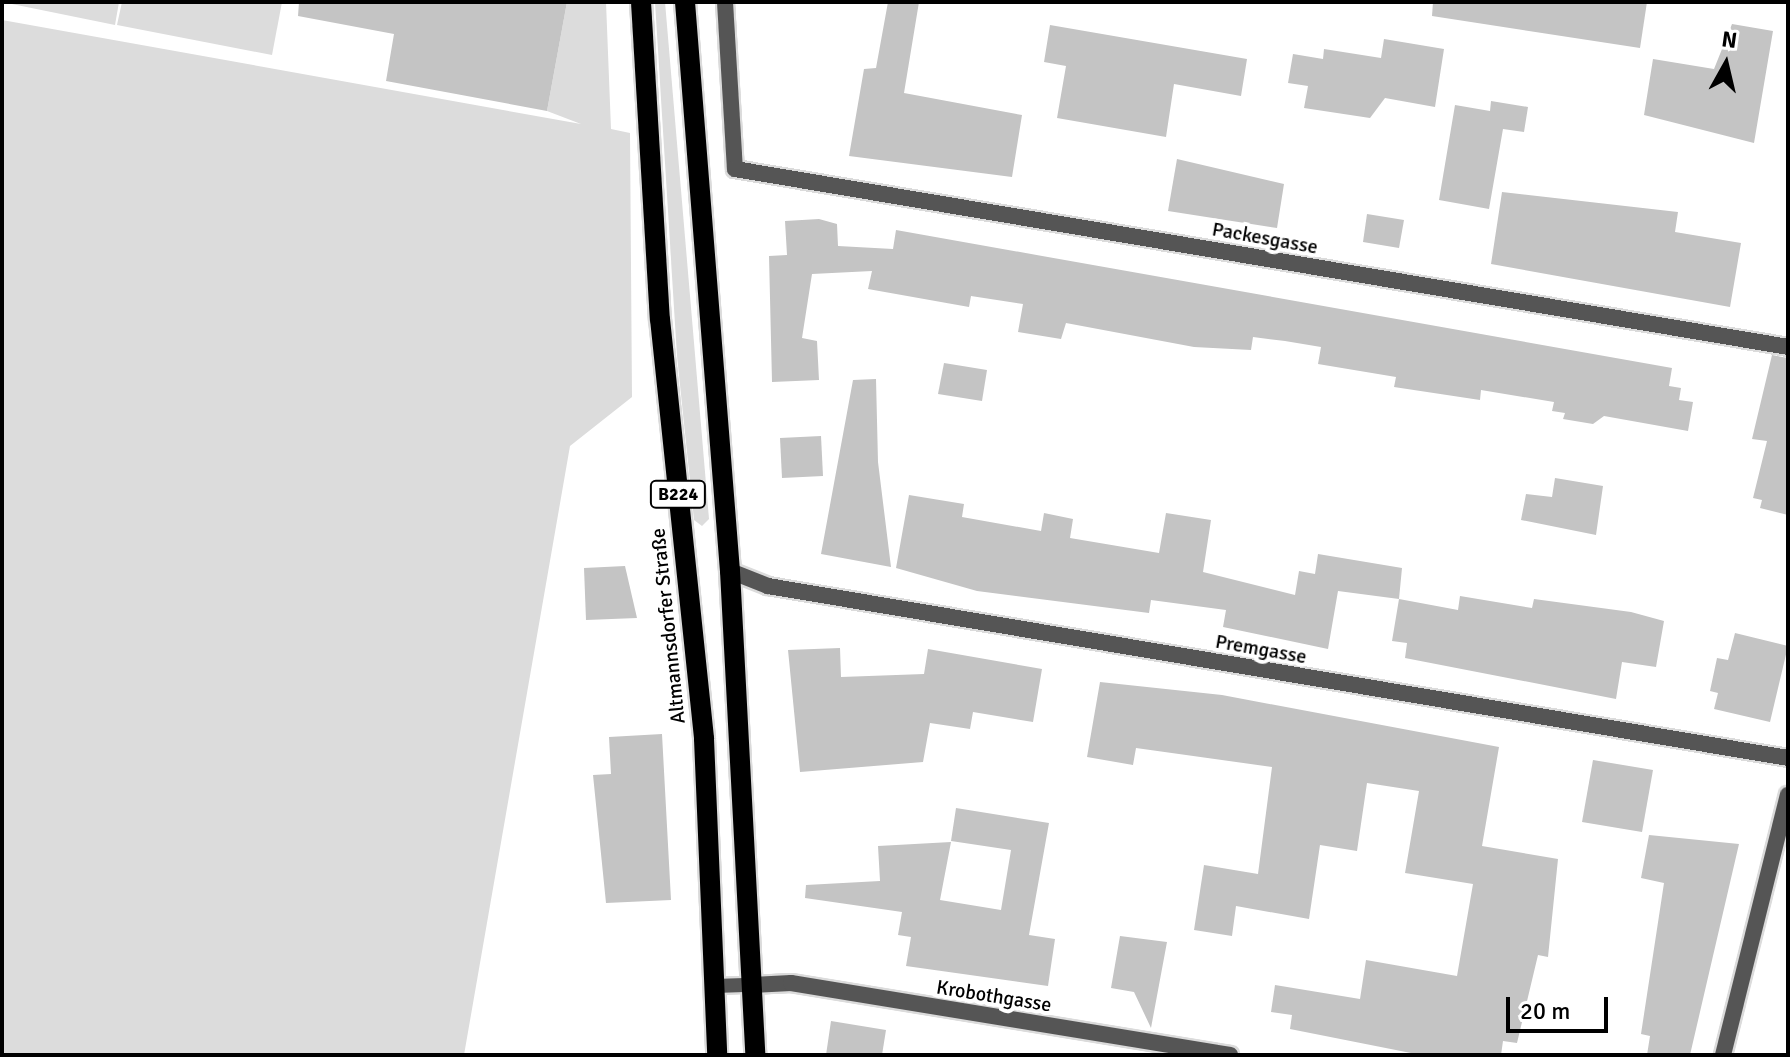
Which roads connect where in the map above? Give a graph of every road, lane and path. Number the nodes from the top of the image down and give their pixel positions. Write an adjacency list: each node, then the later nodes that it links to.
1 (641, 2): 9 (main road, Altmannsdorfer Straße / B224)
2 (685, 2): 5 (main road, B224)
3 (725, 2): 4 (street, Packesgasse)
4 (1788, 347)
5 (730, 571): 6 (street, Premgasse); 8 (main road, B224)
6 (1788, 758)
7 (1788, 795): 13 (street)
8 (752, 985): 9 (lane); 11 (main road, B224); 12 (street, Krobothgasse)
9 (715, 986): 10 (main road, Altmannsdorfer Straße / B224)
10 (717, 1055)
11 (755, 1055)
12 (1230, 1055)
13 (1723, 1055)

